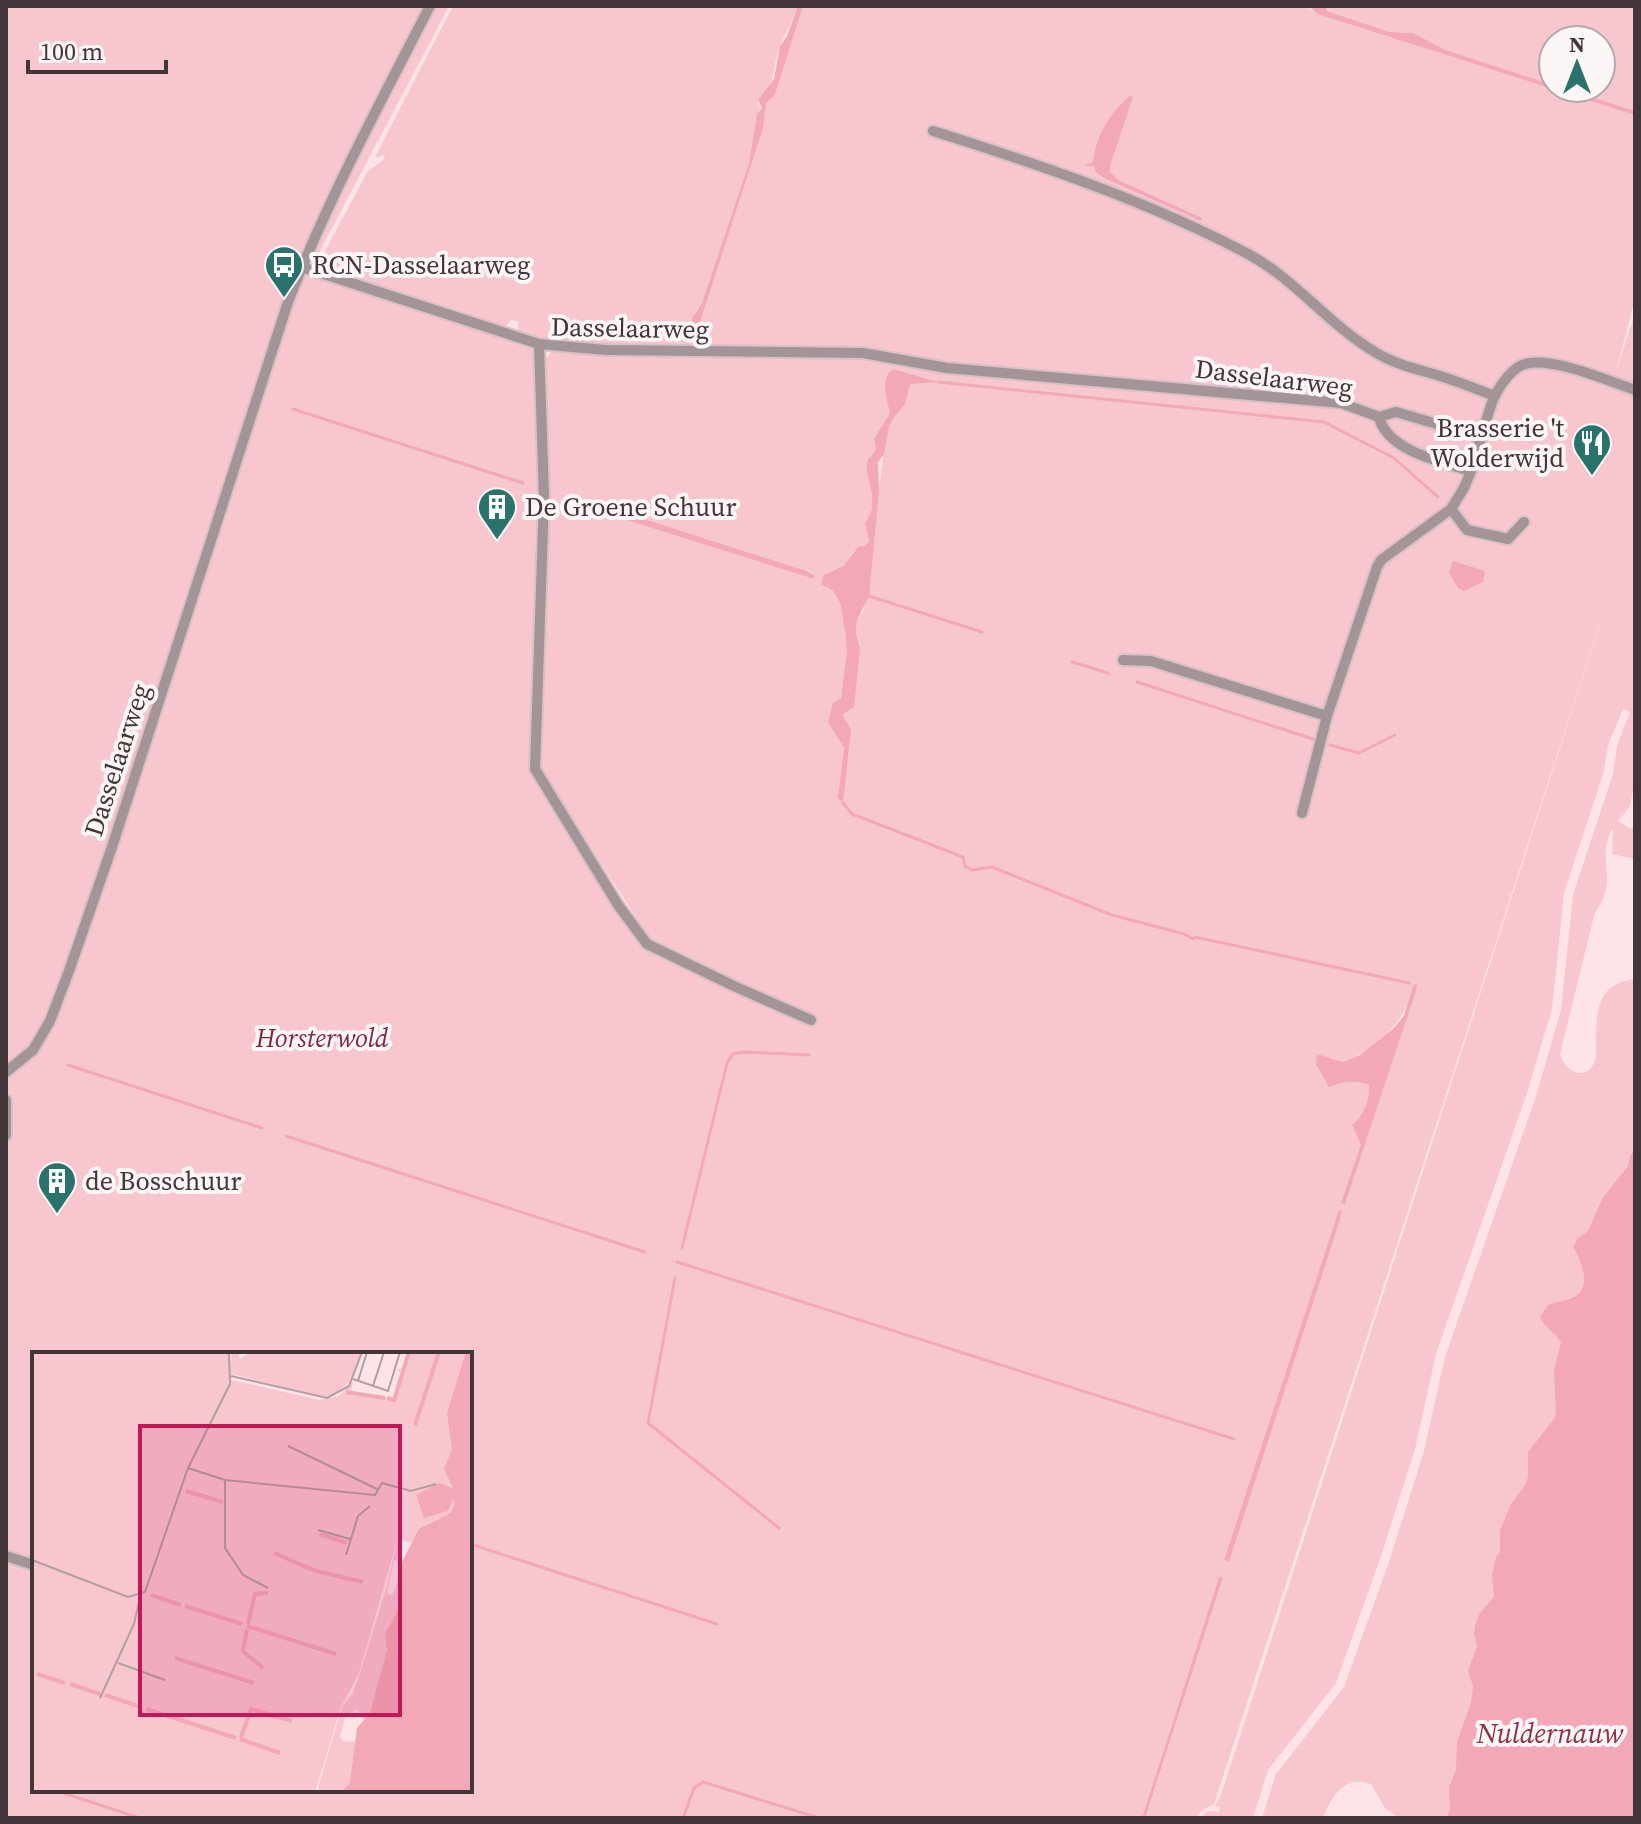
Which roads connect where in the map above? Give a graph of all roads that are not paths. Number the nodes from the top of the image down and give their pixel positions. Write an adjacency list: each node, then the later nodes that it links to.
1 (430, 6): 3 (street, Dasselaarweg)
2 (933, 131): 6 (street)
3 (302, 267): 4 (street); 16 (street, Dasselaarweg)
4 (539, 344): 7 (street, Dasselaarweg); 15 (street, Dasselaarweg)
5 (1635, 390): 6 (street)
6 (1495, 396): 8 (street)
7 (1379, 417): 8 (street); 9 (street)
8 (1481, 437): 9 (street)
9 (1471, 471): 10 (street)
10 (1451, 509): 11 (street); 13 (street)
11 (1524, 522)
12 (1123, 660): 13 (street)
13 (1327, 716): 14 (street)
14 (1302, 813)
15 (811, 1020)
16 (6, 1072)
17 (6, 1100): 18 (street)
18 (6, 1135)
19 (6, 1556): 20 (street)
20 (32, 1564)

